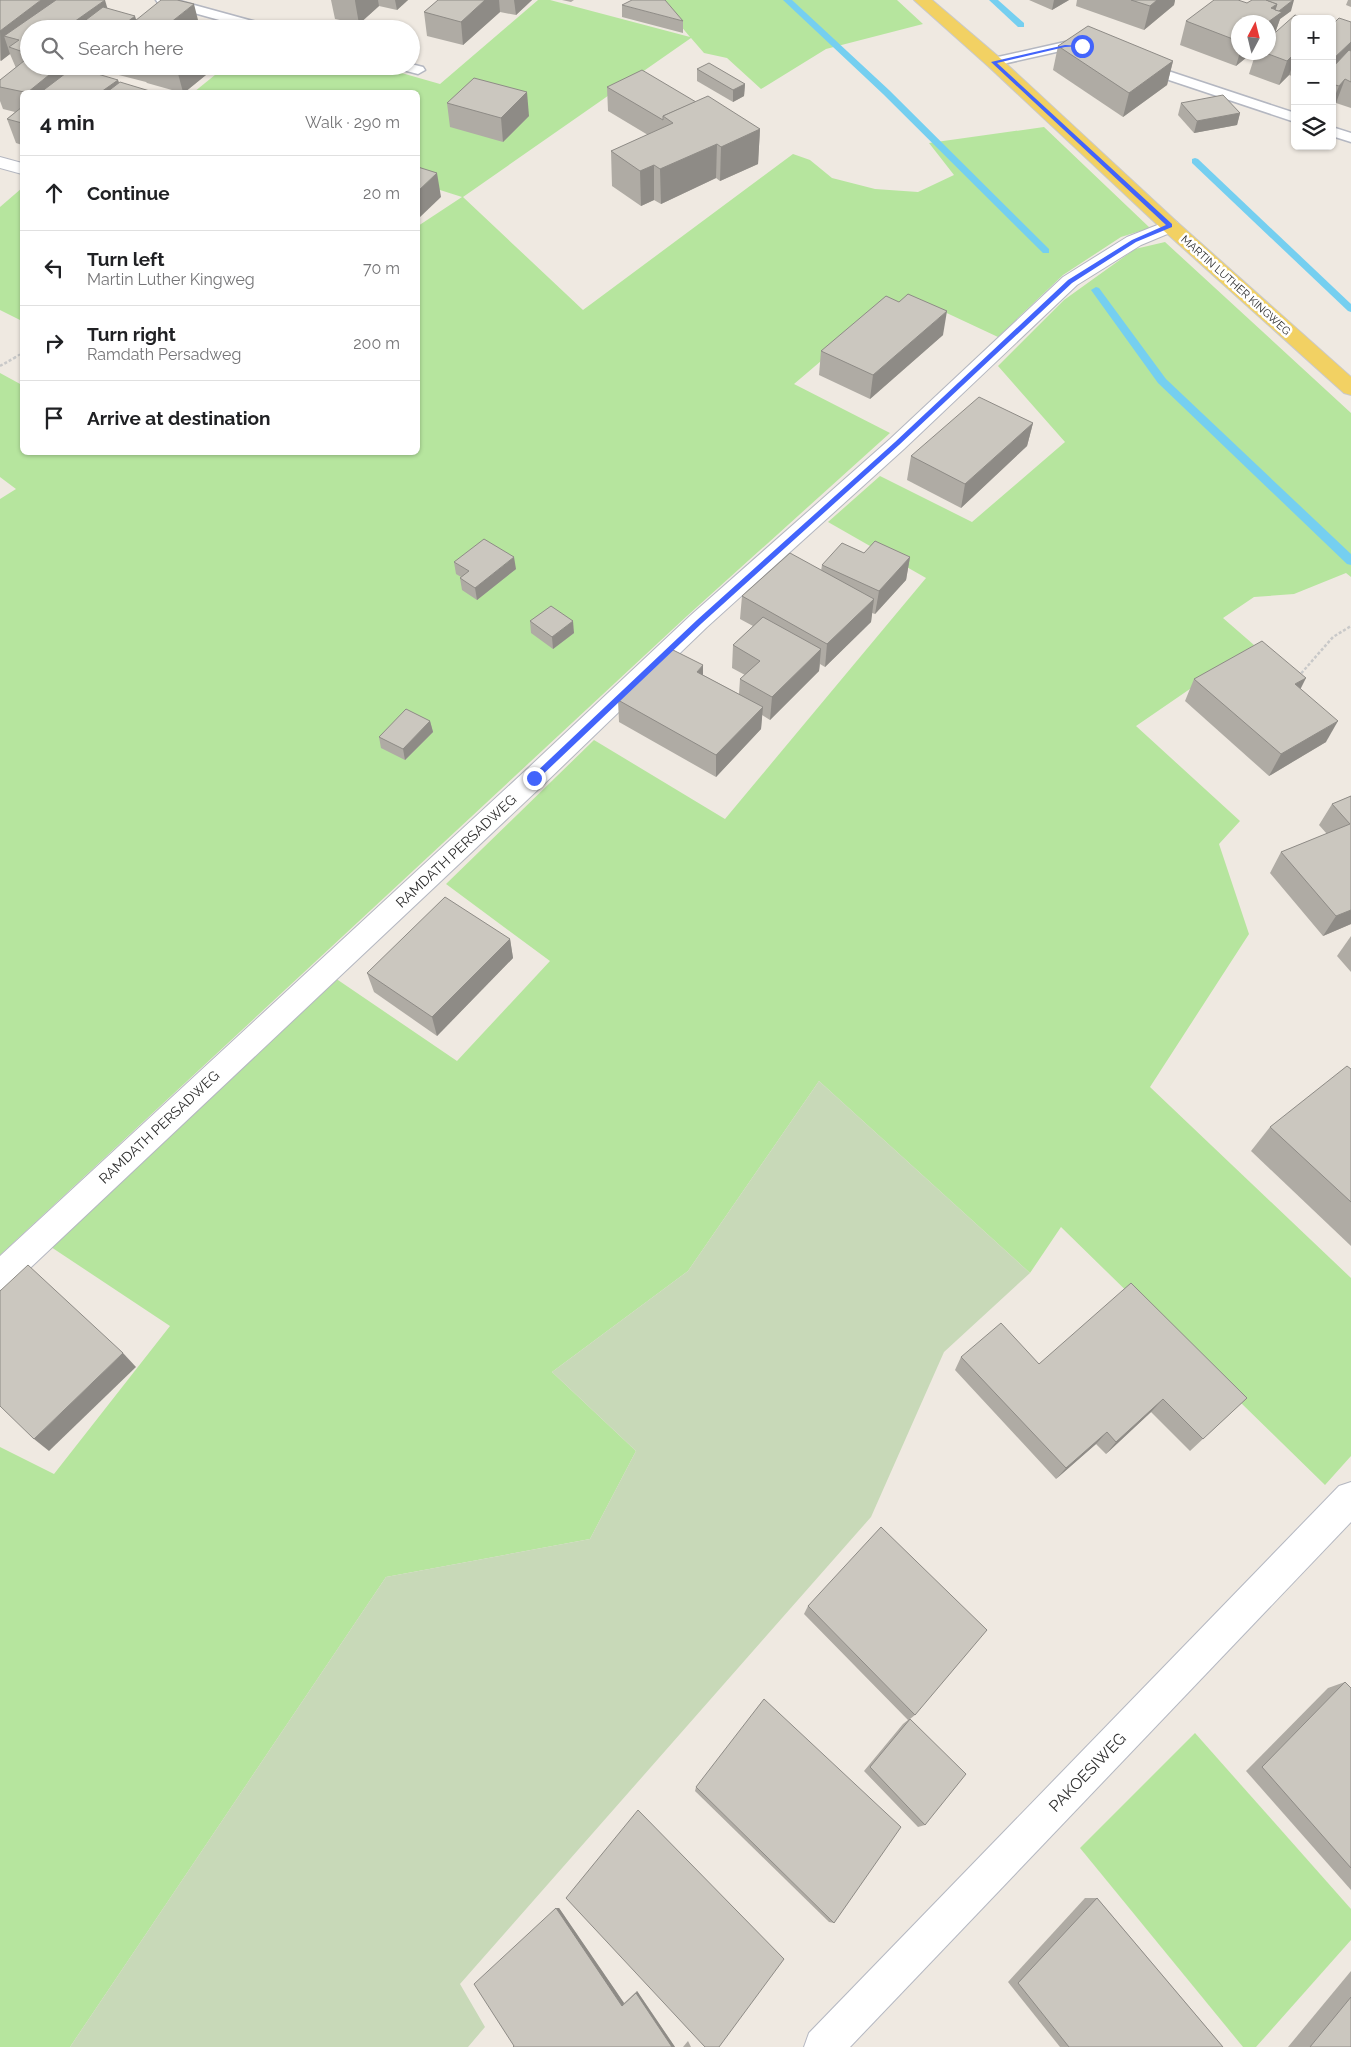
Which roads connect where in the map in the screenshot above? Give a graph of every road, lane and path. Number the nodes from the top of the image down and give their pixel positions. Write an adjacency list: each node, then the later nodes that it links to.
1 (162, 0): 3 (lane)
2 (922, 0): 6 (main road, MARTIN LUTHER KINGWEG)
3 (234, 20)
4 (1101, 52): 6 (lane)
5 (1128, 61): 7 (lane)
6 (994, 62): 12 (main road, MARTIN LUTHER KINGWEG)
7 (1291, 117)
8 (1336, 132): 9 (lane)
9 (1351, 138)
10 (0, 162): 11 (street)
11 (20, 168)
12 (1170, 226): 15 (main road, MARTIN LUTHER KINGWEG); 18 (street, RAMDATH PERSADWEG)
13 (20, 354): 14 (path)
14 (0, 366)
15 (1351, 388)
16 (1351, 626): 17 (path)
17 (1294, 682)
18 (0, 1276)
19 (1351, 1498): 20 (street, PAKOESIWEG)
20 (823, 2047)

